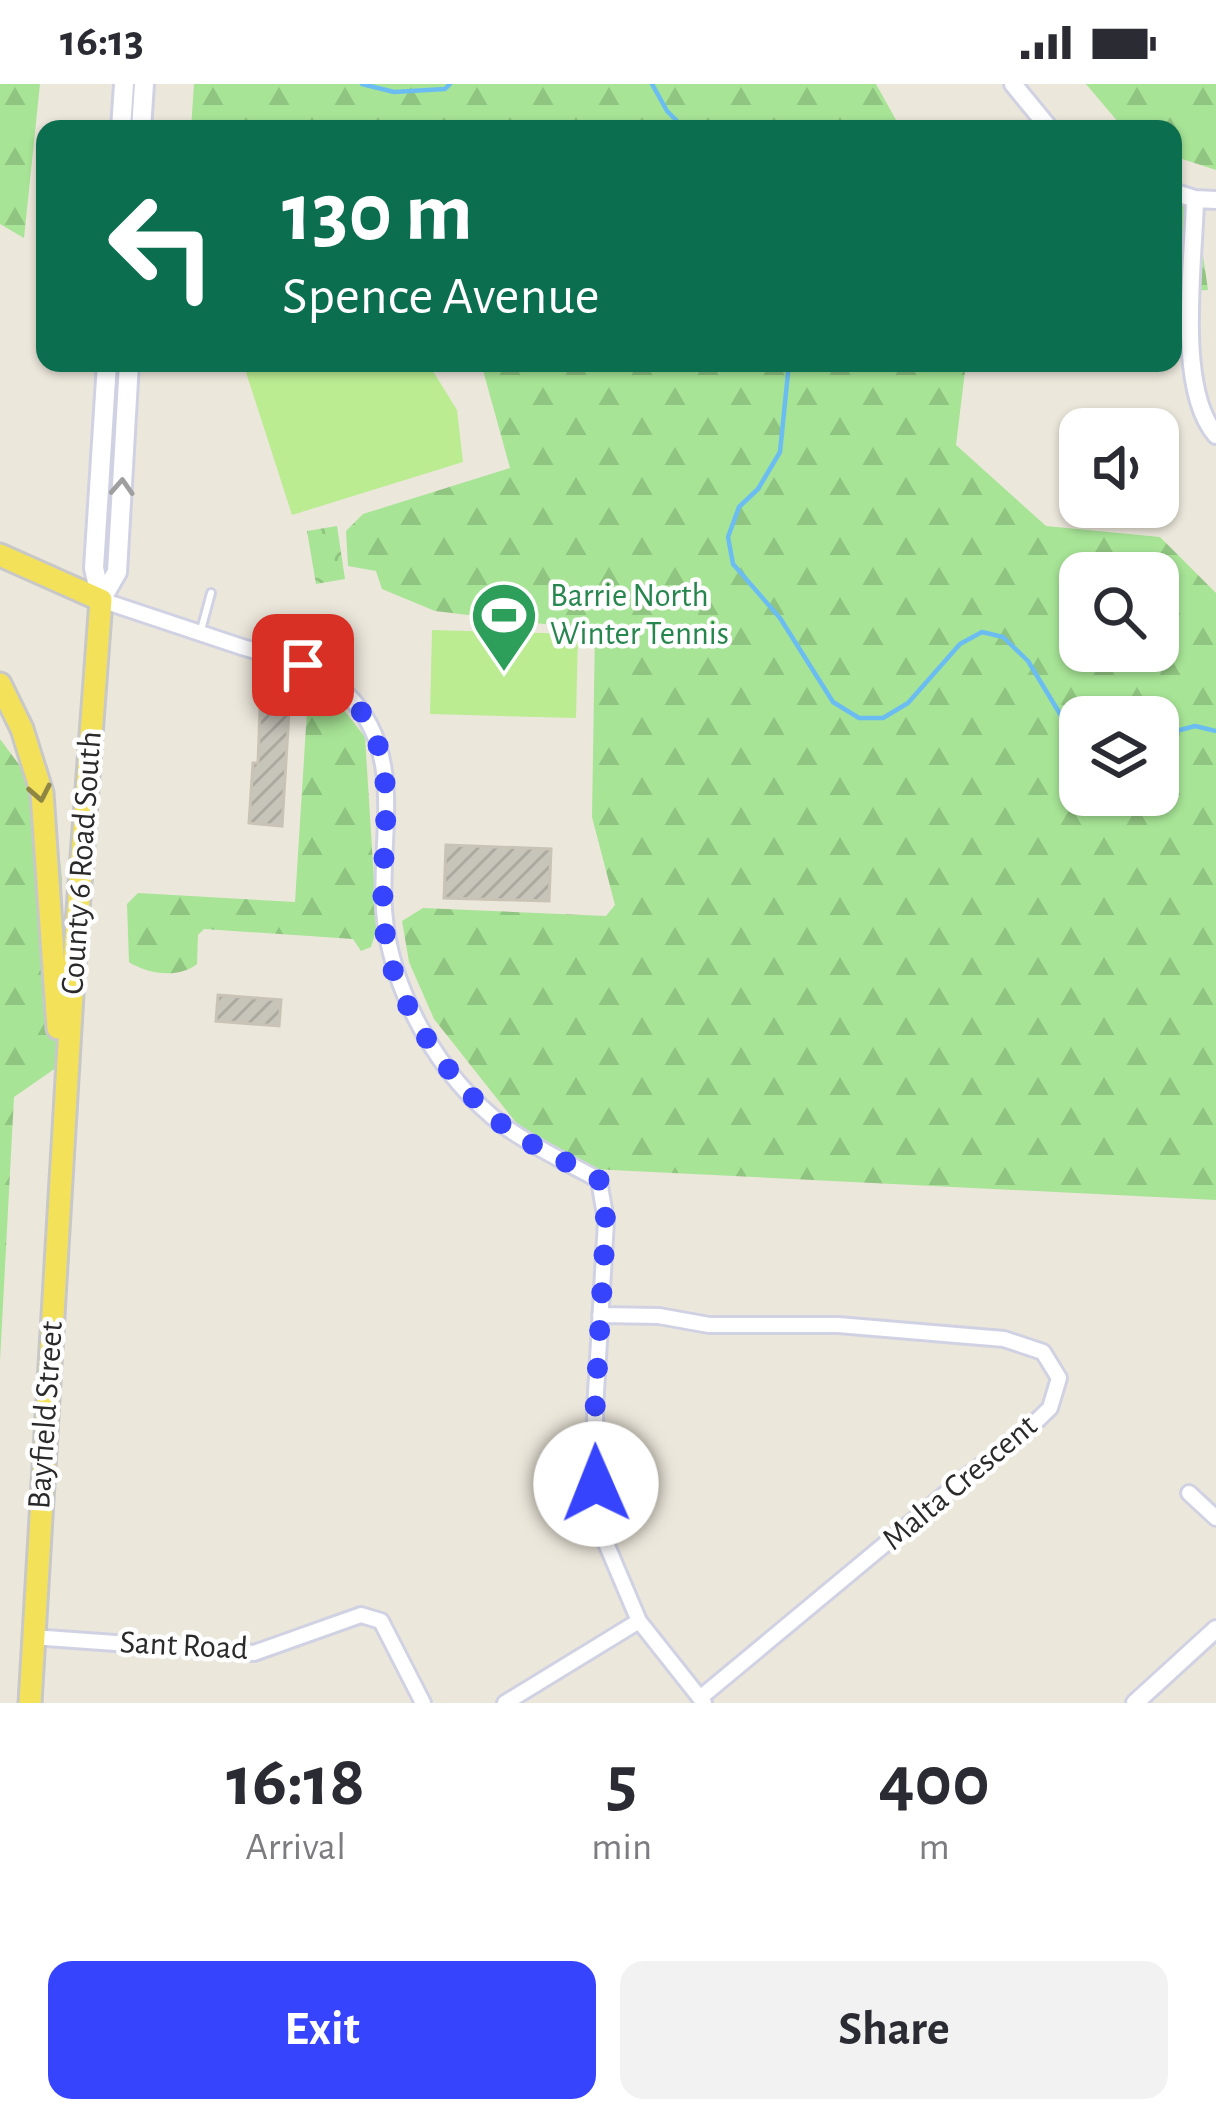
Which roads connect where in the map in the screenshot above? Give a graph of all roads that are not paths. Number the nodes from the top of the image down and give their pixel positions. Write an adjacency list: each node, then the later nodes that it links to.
1 (124, 84): 4 (main road)
2 (144, 84): 5 (main road)
3 (1013, 84): 6 (street)
4 (122, 120)
5 (142, 120)
6 (1043, 120)
7 (1182, 195): 8 (street)
8 (1195, 199): 9 (street); 12 (street)
9 (1216, 200)
10 (105, 372): 15 (main road)
11 (128, 372): 15 (main road, one-way to 11)
12 (1216, 435)
13 (0, 556): 15 (main road)
14 (211, 593): 16 (lane)
15 (101, 599): 16 (street); 18 (main road, County 6 Road South)
16 (200, 632): 19 (street)
17 (0, 684): 18 (main road, one-way to 18)
18 (64, 1127): 24 (main road, Bayfield Street)
19 (600, 1315): 22 (street); 25 (street, Malta Crescent)
20 (1189, 1493): 21 (street)
21 (1216, 1518)
22 (639, 1621): 25 (street); 28 (street)
23 (1216, 1629): 29 (street)
24 (32, 1637): 26 (main road, Bayfield Street); 27 (street, Sant Road)
25 (702, 1700)
26 (30, 1703)
27 (423, 1703)
28 (505, 1703)
29 (1135, 1703)

